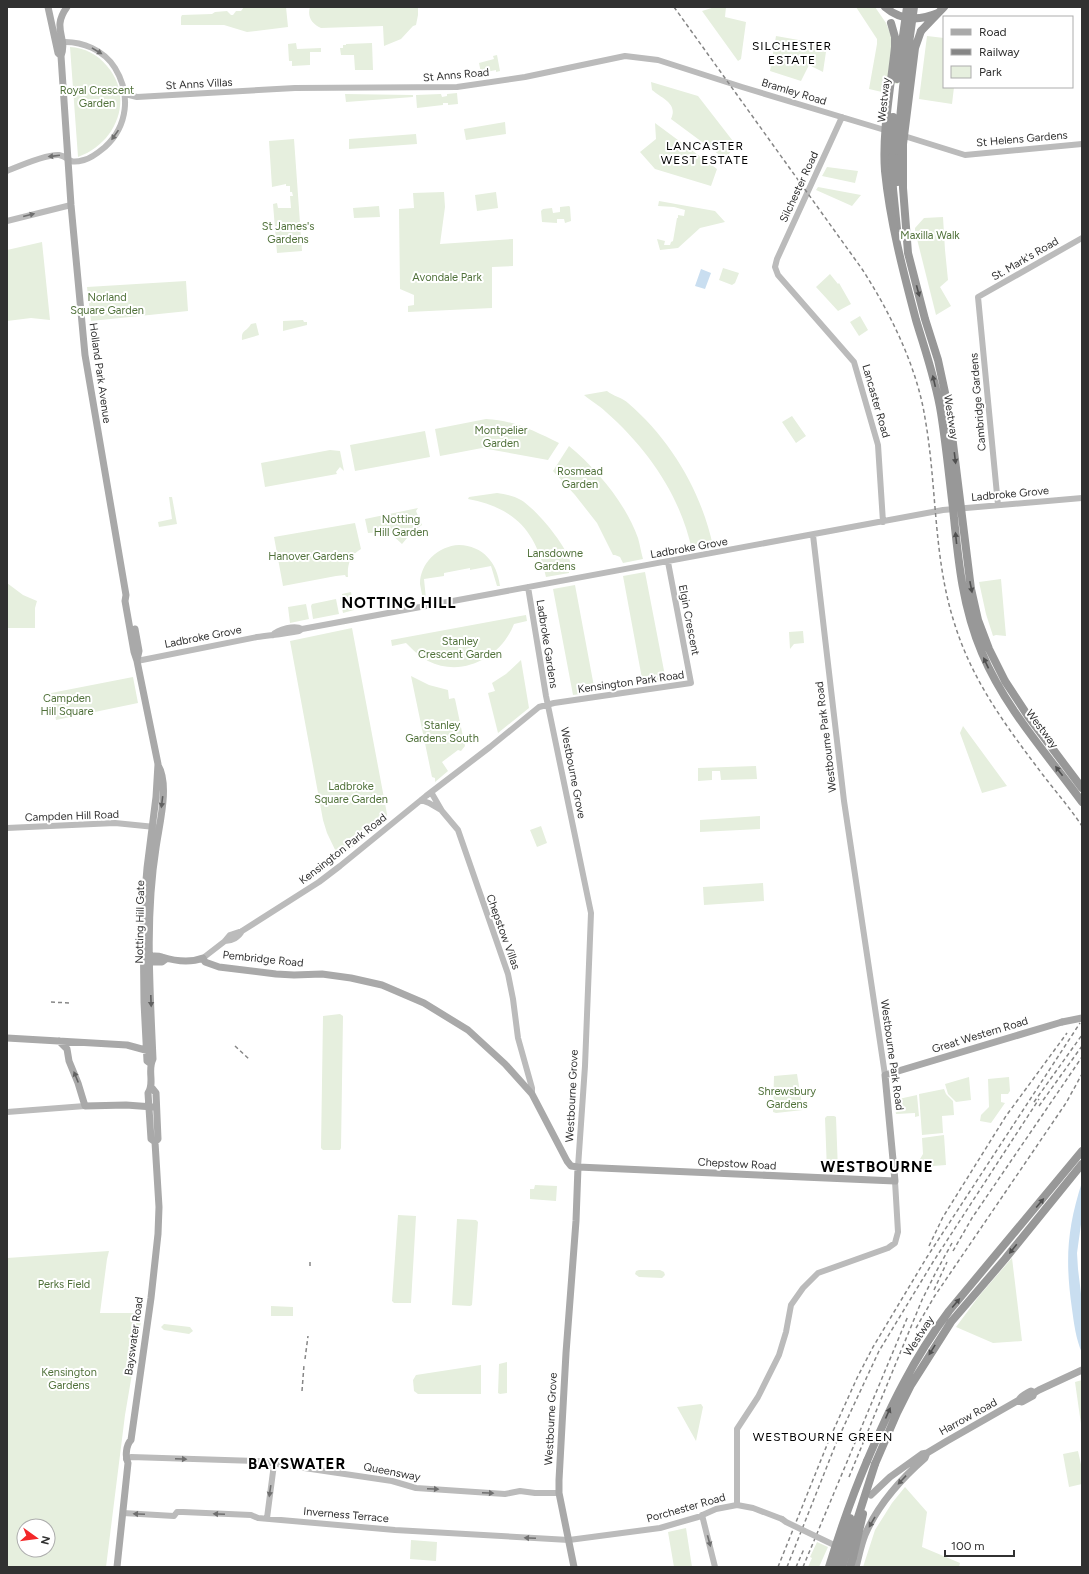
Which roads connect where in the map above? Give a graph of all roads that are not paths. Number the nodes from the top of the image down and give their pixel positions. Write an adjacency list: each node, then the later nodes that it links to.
1 (48, 7): 8 (main road, Holland Park Avenue)
2 (67, 7): 7 (main road, Holland Park Avenue)
3 (884, 7): 6 (highway, bridge); 22 (highway, bridge)
4 (907, 7): 22 (highway, Westway, bridge)
5 (914, 7): 22 (highway, Westway, bridge)
6 (941, 10): 22 (highway, bridge)
7 (62, 42): 8 (main road, Holland Park Avenue); 10 (street, one-way to 10)
8 (61, 56): 17 (main road, Holland Park Avenue)
9 (616, 58): 11 (street, St Anns Road); 14 (street, Bramley Road)
10 (124, 89): 12 (street); 13 (street)
11 (262, 90): 12 (street, St Anns Villas)
12 (137, 97): 13 (street)
13 (125, 105): 17 (street, one-way to 17)
14 (842, 117): 16 (street, Bramley Road); 23 (street, Silchester Road)
15 (1082, 144): 16 (street, St Helens Gardens)
16 (965, 154)
17 (68, 160): 18 (street, one-way to 18); 19 (main road, Holland Park Avenue)
18 (7, 171)
19 (71, 205): 20 (street, one-way to 19); 31 (main road, Holland Park Avenue)
20 (7, 221)
21 (1082, 238): 24 (street, St. Mark's Road)
22 (904, 255): 35 (highway, Westway, one-way to 35, bridge); 38 (highway, Westway, one-way to 22, bridge)
23 (775, 267): 27 (street, Lancaster Road)
24 (978, 297): 26 (street, Cambridge Gardens)
25 (1082, 498): 26 (street, Ladbroke Grove)
26 (998, 505): 27 (street, Ladbroke Grove)
27 (883, 522): 28 (street, Ladbroke Grove)
28 (813, 535): 29 (street, Ladbroke Grove); 54 (street, Westbourne Park Road)
29 (668, 562): 30 (street, Ladbroke Grove); 32 (street, Elgin Crescent)
30 (528, 587): 31 (street, Ladbroke Grove); 33 (street, Ladbroke Gardens)
31 (137, 661): 34 (main road, Holland Park Avenue)
32 (691, 683): 33 (street, Kensington Park Road)
33 (548, 704): 36 (street, Kensington Park Road); 62 (street, Westbourne Grove)
34 (160, 780): 40 (main road, Notting Hill Gate, one-way to 40); 41 (main road, Notting Hill Gate)
35 (1082, 788)
36 (431, 792): 37 (street, Kensington Park Road); 39 (street, Chepstow Villas)
37 (421, 800): 39 (street, Chepstow Villas); 43 (street, Kensington Park Road)
38 (1082, 802)
39 (442, 811): 53 (street, Chepstow Villas)
40 (159, 824): 41 (street, Campden Hill Road); 44 (main road, Notting Hill Gate)
41 (151, 827): 42 (street, Campden Hill Road); 44 (main road, Notting Hill Gate)
42 (7, 828)
43 (203, 958): 44 (main road); 55 (main road, Pembridge Road)
44 (147, 959): 47 (main road, Notting Hill Gate); 52 (main road, Notting Hill Gate, one-way to 52)
45 (1082, 1018): 54 (main road, Great Western Road, bridge)
46 (7, 1038): 48 (main road)
47 (145, 1039): 50 (main road); 52 (main road, Notting Hill Gate)
48 (59, 1041): 49 (main road); 51 (main road)
49 (78, 1042): 50 (main road); 51 (main road)
50 (127, 1045): 52 (main road)
51 (67, 1049): 57 (main road, one-way to 51)
52 (150, 1052): 58 (main road, Notting Hill Gate)
53 (525, 1067): 55 (street); 56 (street, Chepstow Villas)
54 (885, 1074): 63 (main road, Westbourne Park Road)
55 (516, 1075): 56 (main road, Pembridge Road)
56 (532, 1094): 62 (main road, Pembridge Road)
57 (85, 1106): 58 (main road); 59 (street)
58 (153, 1107): 64 (main road, Notting Hill Gate)
59 (7, 1112)
60 (1082, 1151): 68 (highway, Westway, one-way to 60)
61 (1082, 1164): 68 (highway, Westway, one-way to 68)
62 (578, 1167): 63 (main road, Chepstow Road); 70 (main road, Westbourne Grove)
63 (895, 1181): 71 (street, Westbourne Park Road)
64 (159, 1207): 67 (main road, Bayswater Road)
65 (1082, 1370): 66 (main road, Harrow Road)
66 (927, 1454): 72 (main road, Harrow Road, one-way to 72); 72 (main road, Harrow Road)
67 (128, 1460): 69 (street, Queensway, one-way to 69); 73 (main road, Bayswater Road)
68 (871, 1463): 83 (highway, bridge); 84 (highway, Westway, bridge); 85 (highway, Westway, bridge); 86 (highway, bridge)
69 (274, 1464): 70 (street, Queensway, one-way to 70); 75 (street, one-way to 75)
70 (559, 1493): 77 (main road, Westbourne Grove)
71 (737, 1505): 74 (street, Porchester Road); 78 (street, Porchester Road)
72 (879, 1509): 76 (main road, Harrow Road, one-way to 76)
73 (123, 1513): 75 (street, Inverness Terrace, one-way to 73); 80 (main road, Bayswater Road)
74 (702, 1515): 77 (street, Porchester Road); 82 (street, one-way to 82)
75 (267, 1518): 77 (street, Inverness Terrace, one-way to 75)
76 (865, 1535): 79 (street, Harrow Road); 87 (main road, Harrow Road)
77 (569, 1540): 81 (main road, Westbourne Grove)
78 (833, 1542)
79 (858, 1546)
80 (117, 1567)
81 (574, 1567)
82 (715, 1567)
83 (829, 1567)
84 (836, 1567)
85 (842, 1567)
86 (850, 1567)
87 (856, 1567)

